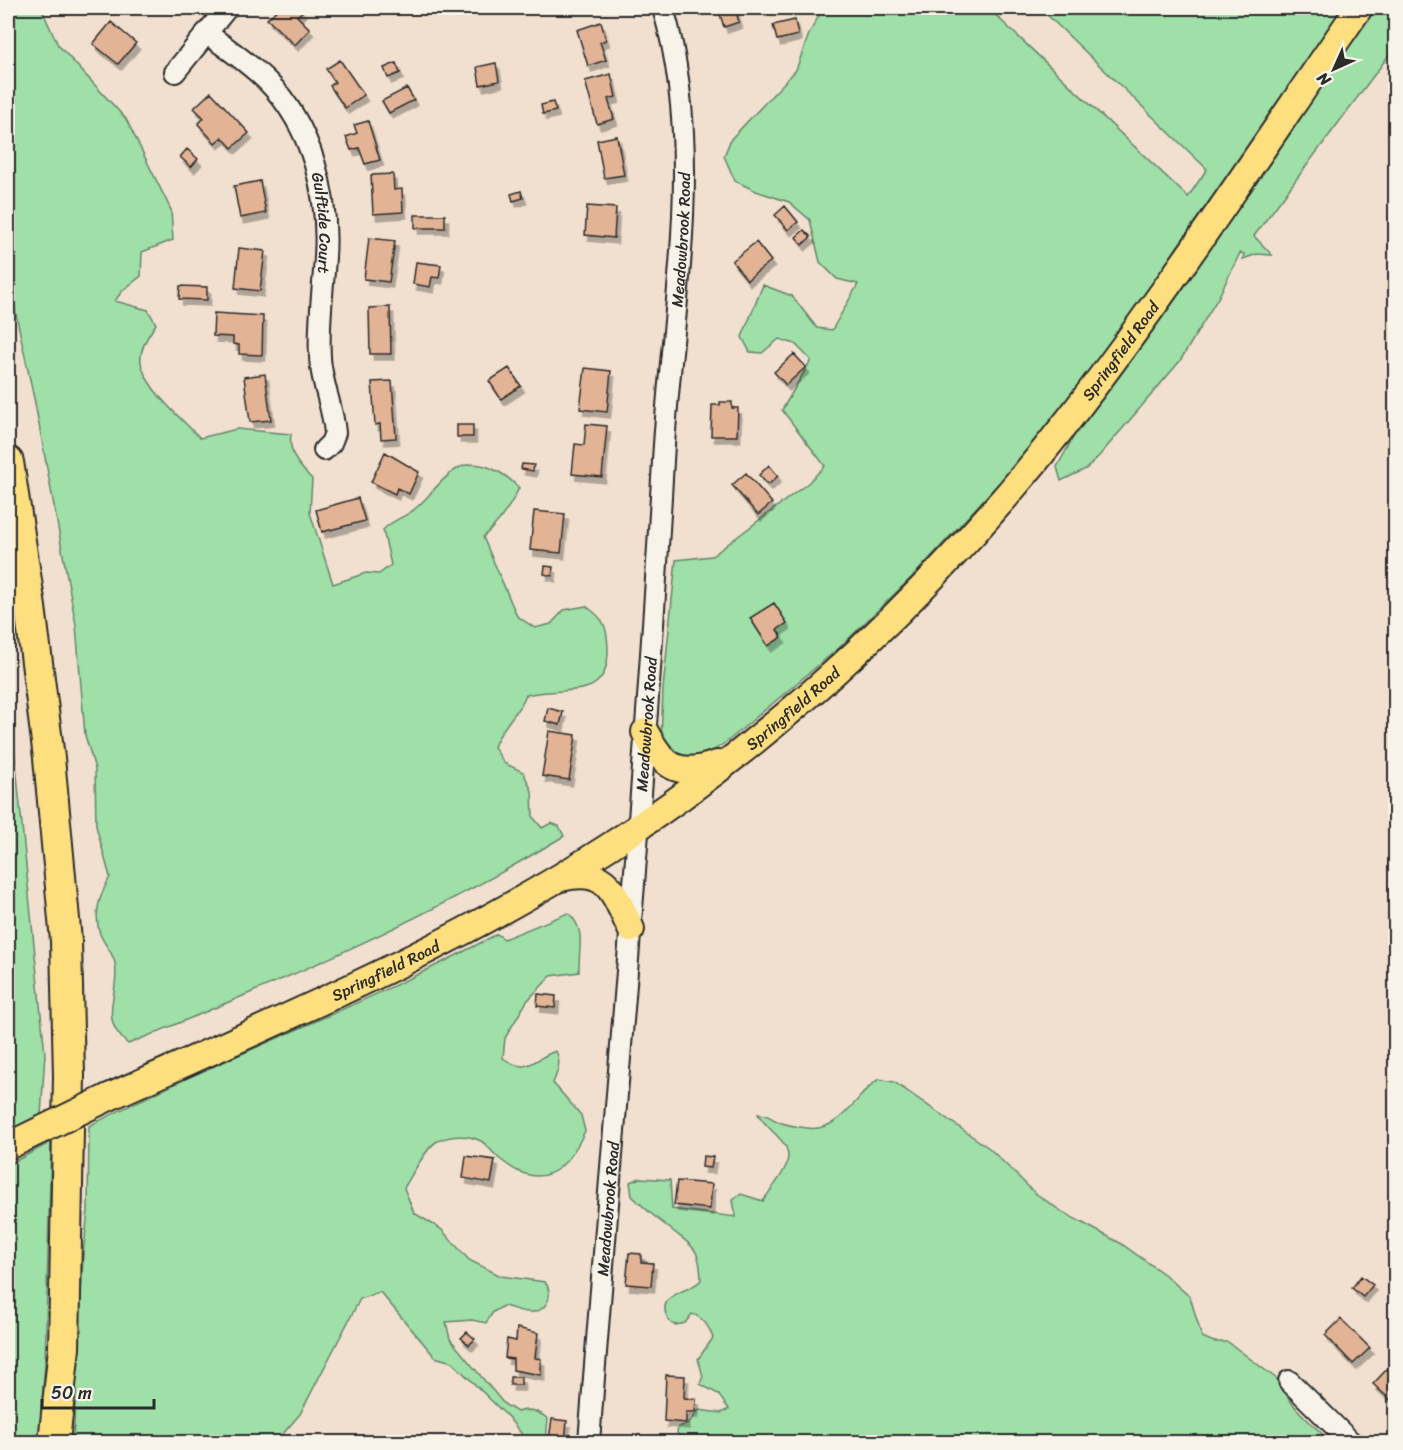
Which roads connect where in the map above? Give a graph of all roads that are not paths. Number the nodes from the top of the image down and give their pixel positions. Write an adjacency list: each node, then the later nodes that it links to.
1 (227, 8): 4 (street)
2 (663, 8): 8 (street, Meadowbrook Road)
3 (1359, 8): 9 (main road, Springfield Road)
4 (206, 33): 5 (street); 6 (street, Gulftide Court)
5 (175, 72)
6 (324, 450)
7 (8, 462): 15 (highway)
8 (645, 732): 9 (main road); 10 (street, Meadowbrook Road)
9 (729, 760): 10 (main road, Springfield Road)
10 (640, 826): 11 (main road, Springfield Road); 12 (street, Meadowbrook Road)
11 (555, 880): 12 (main road); 13 (main road, Springfield Road, bridge)
12 (631, 929): 16 (street, Meadowbrook Road)
13 (8, 1146)
14 (1289, 1381): 17 (street)
15 (54, 1443)
16 (589, 1443)
17 (1351, 1443)

